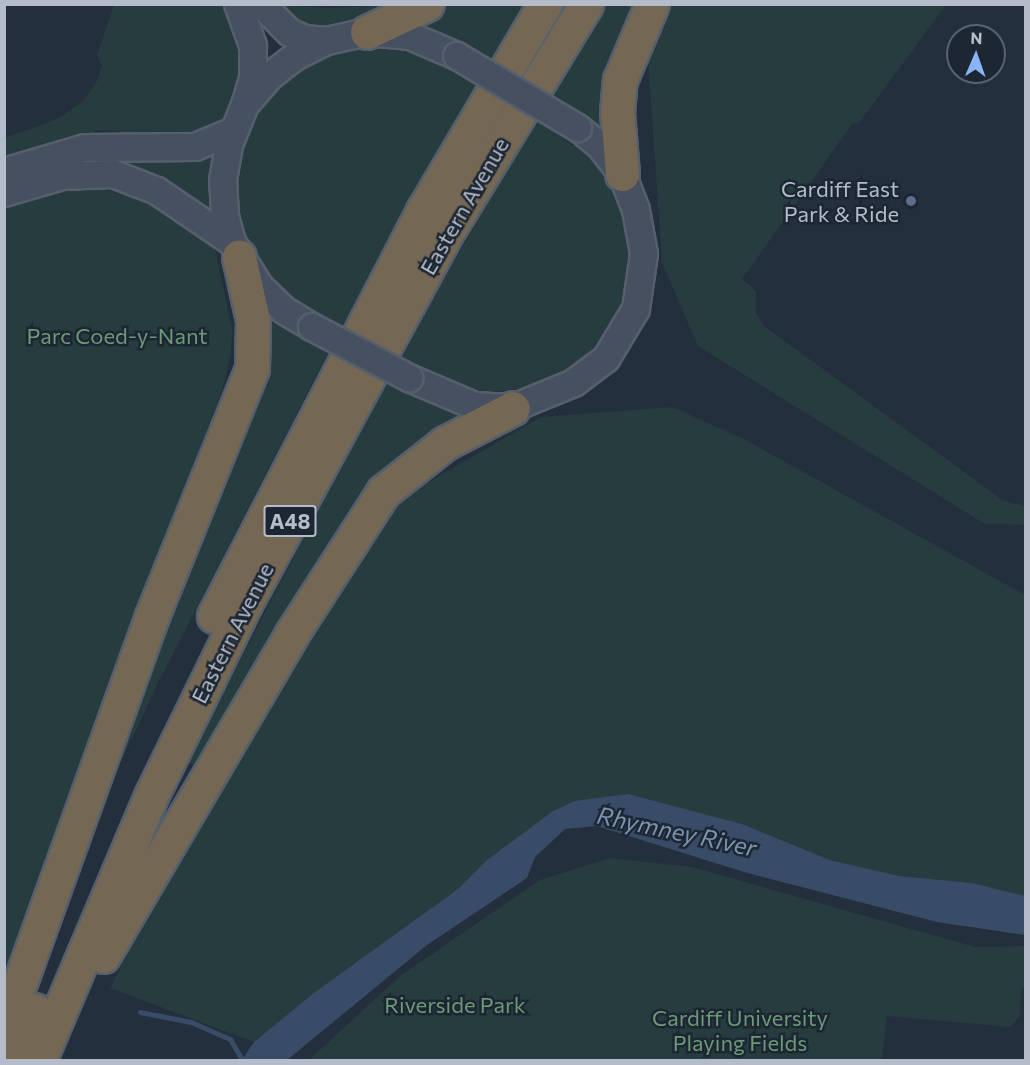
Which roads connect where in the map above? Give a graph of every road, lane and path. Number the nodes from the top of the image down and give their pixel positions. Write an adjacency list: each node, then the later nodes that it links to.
1 (238, 4): 9 (street)
2 (261, 4): 8 (street)
3 (427, 4): 7 (highway)
4 (544, 4): 17 (highway, Eastern Avenue / A48)
5 (586, 4): 18 (highway, Eastern Avenue / A48)
6 (652, 4): 12 (highway)
7 (367, 32): 8 (street); 12 (street, bridge)
8 (327, 41): 9 (street)
9 (245, 105): 10 (street)
10 (234, 131): 11 (street); 14 (street)
11 (4, 172)
12 (622, 174): 15 (street)
13 (4, 193): 14 (street)
14 (236, 249): 15 (street, bridge); 16 (highway)
15 (513, 408): 19 (highway)
16 (4, 1027)
17 (14, 1060)
18 (39, 1060)
19 (44, 1060)

